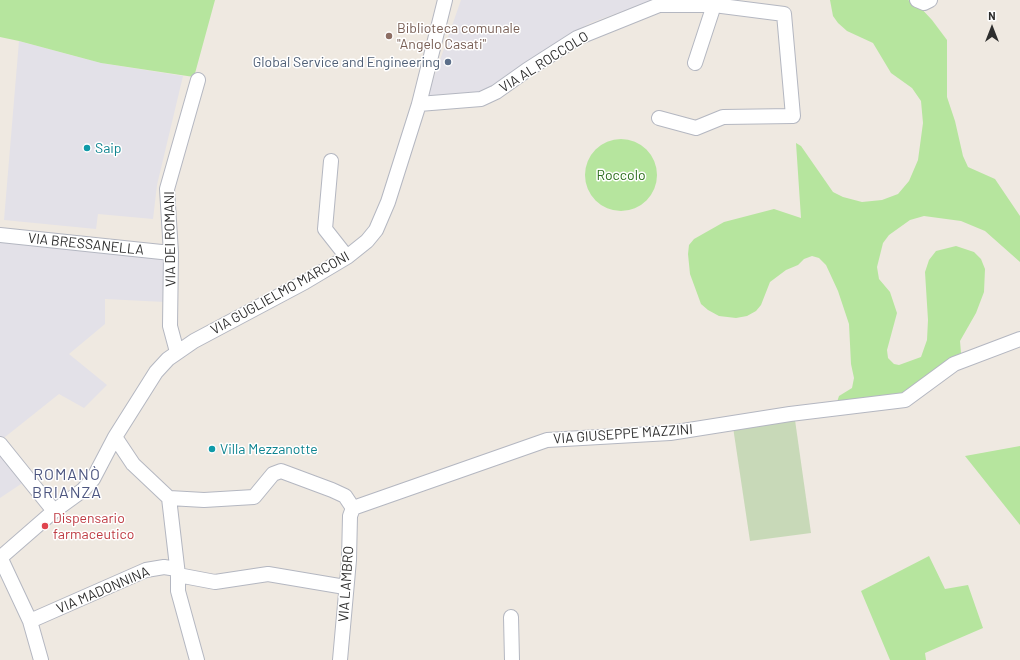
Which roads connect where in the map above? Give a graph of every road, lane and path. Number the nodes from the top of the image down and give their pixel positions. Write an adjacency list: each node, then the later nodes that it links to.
1 (445, 0): 5 (street, VIA GUGLIELMO MARCONI)
2 (714, 5): 3 (street); 5 (street, VIA AL ROCCOLO); 6 (street, VIA AL ROCCOLO)
3 (695, 63)
4 (198, 80): 9 (street, VIA DEI ROMANI)
5 (419, 104): 10 (street, VIA GUGLIELMO MARCONI)
6 (659, 118)
7 (331, 161): 10 (street)
8 (0, 235): 9 (street, VIA BRESSANELLA)
9 (171, 252): 12 (street, VIA DEI ROMANI)
10 (347, 257): 12 (street, VIA GUGLIELMO MARCONI)
11 (1020, 339): 16 (street, VIA GIUSEPPE MAZZINI)
12 (177, 352): 13 (street, VIA GUGLIELMO MARCONI)
13 (115, 437): 15 (street); 17 (street, VIA GUGLIELMO MARCONI)
14 (0, 444): 17 (street)
15 (169, 498): 16 (street); 19 (street)
16 (353, 508): 20 (street, VIA LAMBRO)
17 (54, 511): 18 (street, VIA GUGLIELMO MARCONI)
18 (0, 557): 22 (street)
19 (178, 572): 20 (street, VIA MADONNINA); 22 (street, VIA MADONNINA); 24 (street)
20 (345, 587): 25 (street, VIA LAMBRO)
21 (511, 617): 26 (street)
22 (30, 621): 23 (street)
23 (41, 660)
24 (197, 660)
25 (340, 660)
26 (512, 660)

